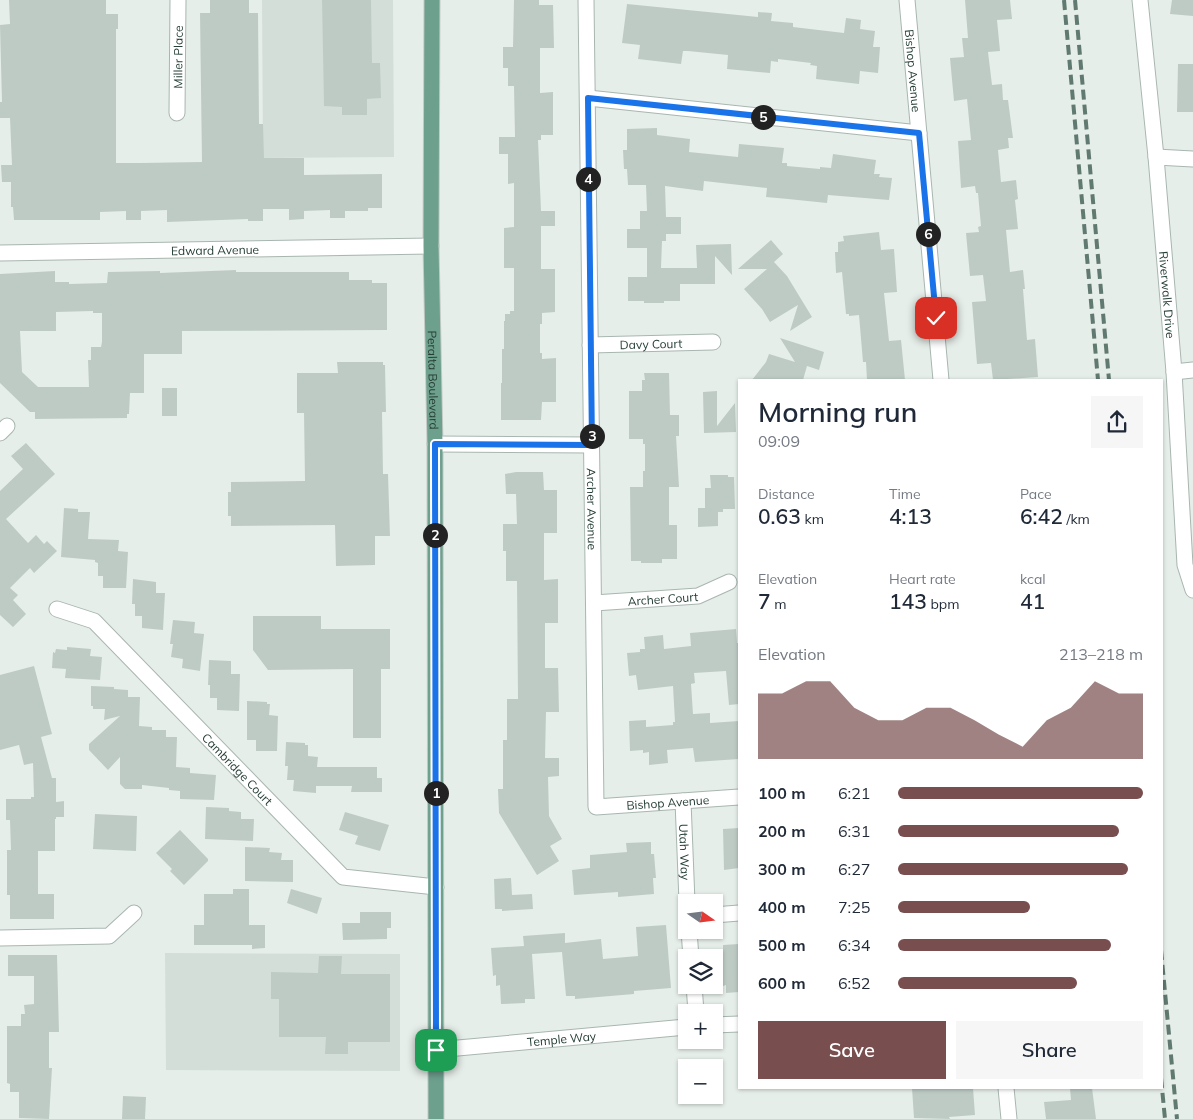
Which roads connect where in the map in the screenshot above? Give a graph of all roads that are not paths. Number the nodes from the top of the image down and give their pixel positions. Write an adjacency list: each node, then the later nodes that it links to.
1 (178, 0): 7 (street, Miller Place)
2 (432, 0): 11 (main road, Peralta Boulevard)
3 (586, 0): 6 (street, Archer Avenue)
4 (907, 0): 8 (street, Bishop Avenue)
5 (1140, 0): 9 (street, Riverwalk Drive)
6 (588, 98): 8 (street); 14 (street, Archer Avenue)
7 (177, 113)
8 (919, 133): 17 (street, Bishop Avenue)
9 (1156, 157): 10 (street); 16 (street, Riverwalk Drive)
10 (1193, 159)
11 (431, 246): 12 (street, Edward Avenue); 18 (main road, Peralta Boulevard)
12 (0, 253)
13 (713, 342): 14 (street, Davy Court)
14 (590, 345): 19 (street, Archer Avenue)
15 (1193, 370): 16 (street)
16 (1174, 372): 21 (street, Riverwalk Drive)
17 (941, 379)
18 (435, 444): 19 (street); 27 (main road, Peralta Boulevard)
19 (592, 445): 22 (street, Archer Avenue)
20 (729, 582): 22 (street, Archer Court)
21 (1193, 590)
22 (594, 603): 26 (street, Archer Avenue)
23 (57, 609): 27 (street, Cambridge Court)
24 (738, 797): 25 (street, Bishop Avenue)
25 (683, 801): 26 (street, Bishop Avenue); 28 (street, Utah Way)
26 (596, 807)
27 (436, 887): 36 (main road, Peralta Boulevard)
28 (687, 894)
29 (738, 913): 31 (street)
30 (134, 914): 32 (street)
31 (723, 914)
32 (0, 938)
33 (738, 1024): 34 (street)
34 (723, 1025)
35 (678, 1028): 36 (street, Temple Way)
36 (436, 1050): 38 (main road, Peralta Boulevard)
37 (1006, 1089): 39 (street)
38 (436, 1119)
39 (1009, 1119)

